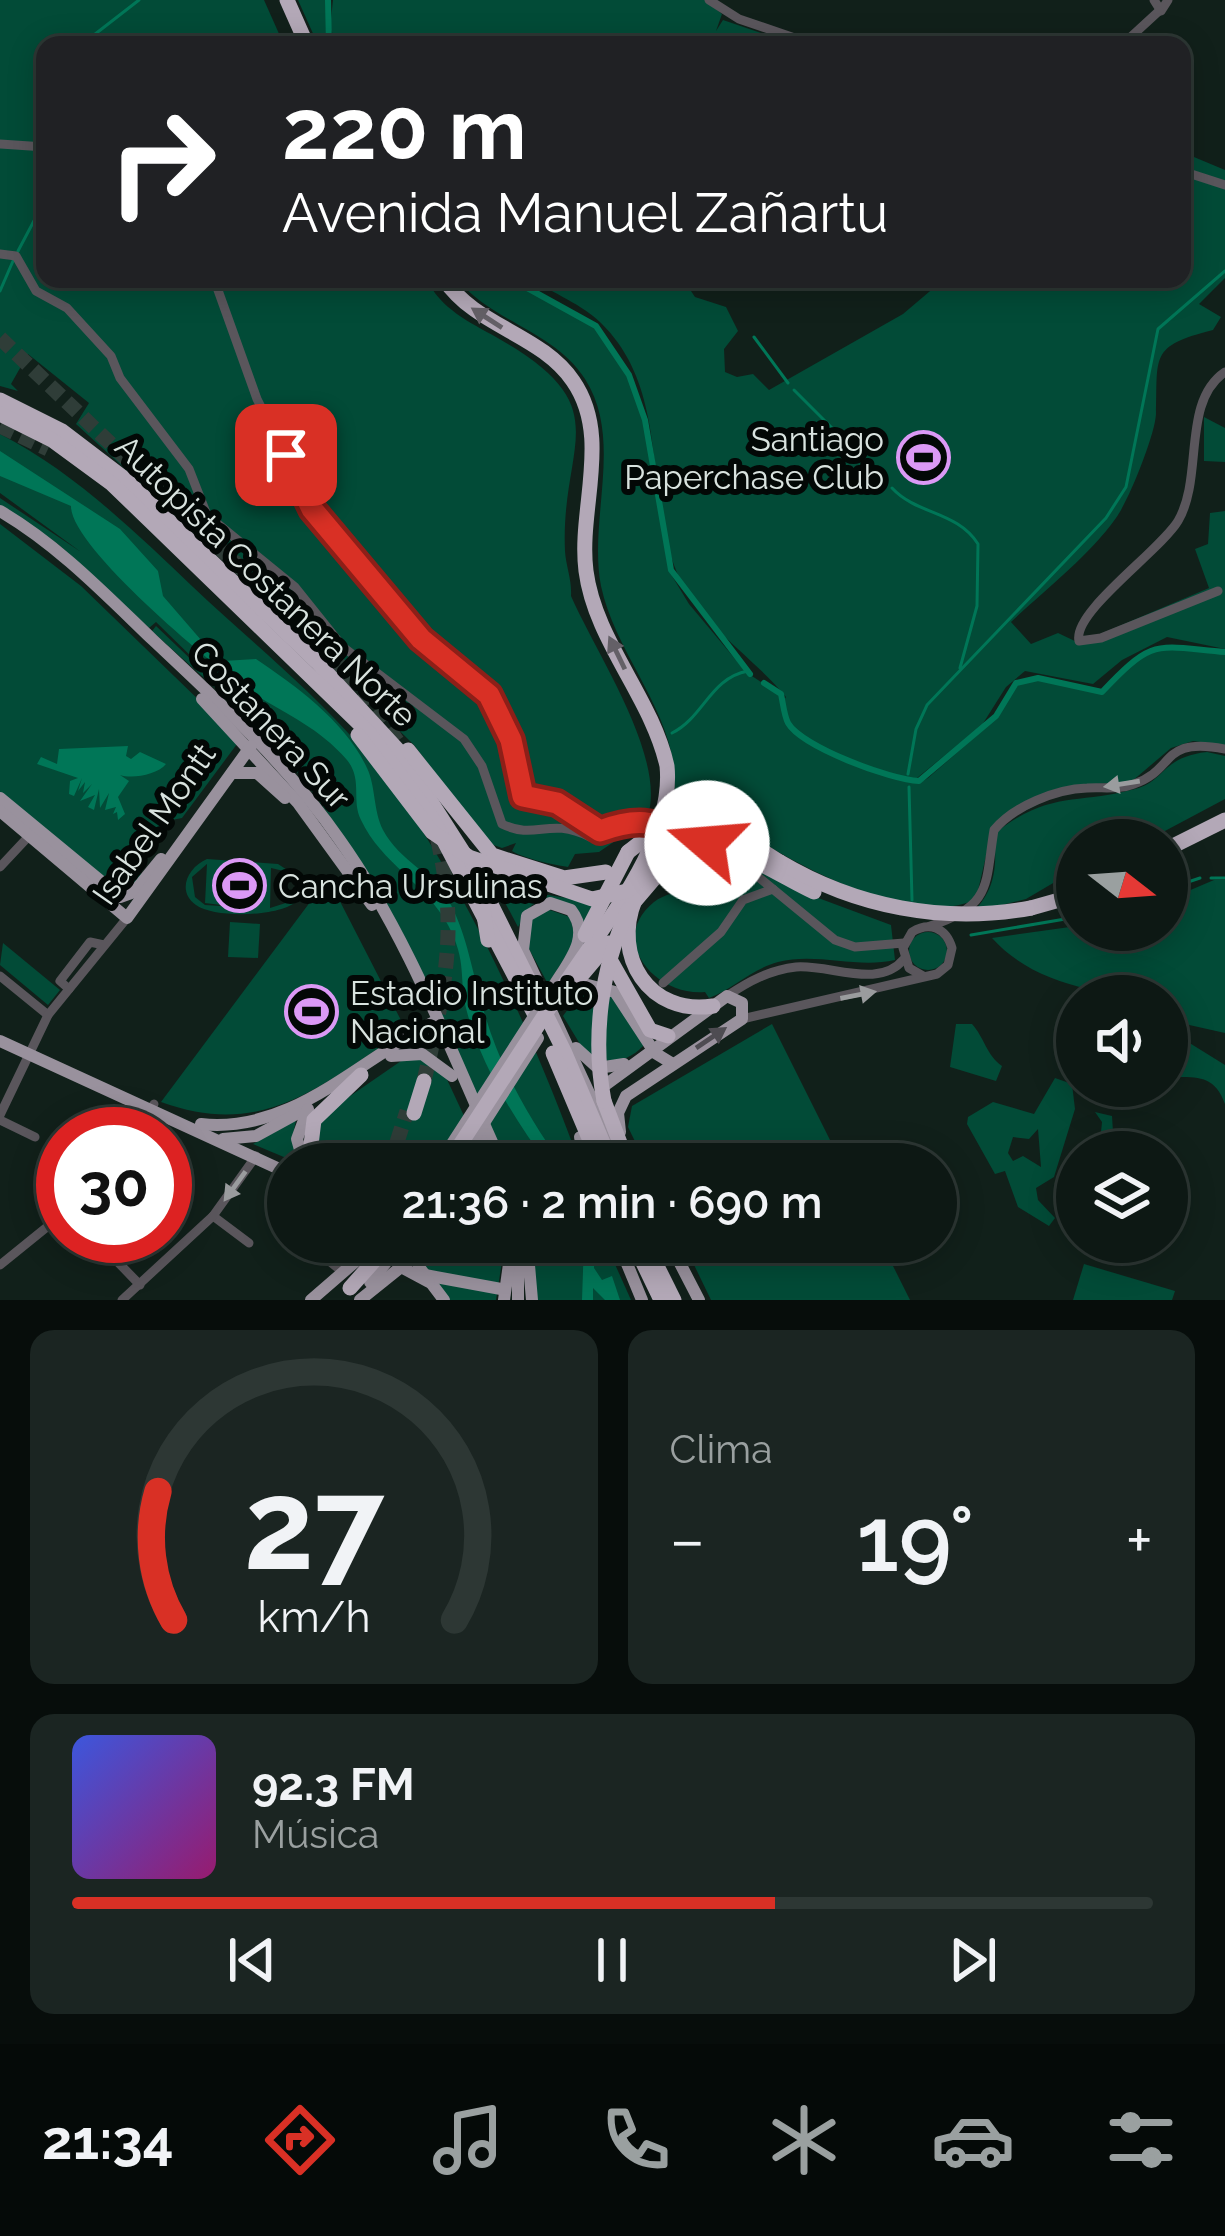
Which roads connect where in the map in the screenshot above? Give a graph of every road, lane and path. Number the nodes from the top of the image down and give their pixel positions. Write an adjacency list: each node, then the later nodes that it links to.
1 (287, 0): 5 (highway)
2 (709, 0): 6 (street)
3 (1169, 0): 4 (street)
4 (1157, 6): 7 (street)
5 (304, 36)
6 (789, 36)
7 (1130, 36)
8 (0, 144): 9 (street)
9 (36, 147)
10 (1191, 174): 11 (street)
11 (1225, 185)
12 (0, 254): 33 (street)
13 (217, 288): 33 (street)
14 (453, 288): 44 (highway, one-way to 14)
15 (1225, 372): 21 (street)
16 (0, 400): 23 (highway, Autopista Costanera Norte)
17 (0, 414): 20 (highway, Autopista Costanera Norte)
18 (48, 449): 20 (highway)
19 (0, 515): 24 (main road, Costanera Sur)
20 (164, 531): 22 (highway, Autopista Costanera Norte)
21 (1218, 591)
22 (288, 650): 36 (highway, bridge); 82 (highway, Autopista Costanera Norte)
23 (357, 704): 25 (highway); 93 (highway, Autopista Costanera Norte)
24 (250, 741): 27 (main road, Isabel Montt); 30 (main road, Costanera Sur); 40 (main road, Isabel Montt); 63 (main road, Costanera Sur)
25 (406, 748): 41 (highway); 52 (highway)
26 (1225, 749): 48 (street, one-way to 48)
27 (230, 774): 30 (main road); 47 (main road, Isabel Montt)
28 (0, 798): 40 (main road)
29 (0, 812): 34 (main road)
30 (310, 818): 63 (main road, Costanera Sur)
31 (1225, 820): 35 (highway)
32 (1225, 830): 37 (highway)
33 (595, 834): 42 (street, bridge)
34 (28, 836): 39 (street); 47 (main road)
35 (1188, 838)
36 (698, 849): 44 (highway); 46 (highway, bridge)
37 (1188, 849)
38 (628, 852): 41 (highway); 46 (highway, bridge); 51 (highway, bridge)
39 (0, 867)
40 (148, 877): 47 (street, Isabel Montt)
41 (566, 884): 82 (highway, bridge)
42 (773, 889): 49 (street); 56 (street)
43 (1056, 903): 46 (highway)
44 (628, 904): 51 (highway); 58 (highway, bridge); 60 (highway); 64 (highway); 74 (highway, bridge)
45 (1056, 908): 46 (highway)
46 (1032, 913)
47 (125, 916): 50 (street, Isabel Montt)
48 (930, 926): 49 (street); 55 (street)
49 (904, 943): 53 (street)
50 (104, 945): 57 (street, Isabel Montt); 57 (street)
51 (583, 947): 52 (main road); 58 (highway)
52 (523, 950): 65 (main road)
53 (904, 958): 55 (street); 59 (street)
54 (0, 976): 61 (street)
55 (923, 976): 62 (street, one-way to 55)
56 (663, 983)
57 (69, 989): 61 (street, Isabel Montt)
58 (561, 995): 67 (main road); 88 (highway, bridge)
59 (728, 996): 60 (main road); 62 (main road)
60 (712, 1006): 64 (main road)
61 (48, 1015): 68 (street, Isabel Montt)
62 (742, 1019): 70 (main road, one-way to 62)
63 (434, 1026): 69 (main road); 72 (main road); 80 (main road); 90 (main road)
64 (675, 1032): 67 (main road)
65 (566, 1038): 67 (main road); 94 (main road)
66 (0, 1041): 68 (main road)
67 (654, 1050): 70 (main road); 74 (main road)
68 (28, 1053): 76 (main road); 78 (street, Isabel Montt)
69 (391, 1056): 71 (main road); 72 (main road)
70 (673, 1064): 96 (main road)
71 (362, 1075): 75 (main road); 87 (highway)
72 (452, 1076): 89 (main road)
73 (420, 1080): 77 (highway)
74 (604, 1094): 95 (highway)
75 (313, 1106): 85 (main road); 86 (main road)
76 (152, 1107)
77 (411, 1112)
78 (0, 1118): 83 (street, Isabel Montt)
79 (192, 1121): 80 (main road)
80 (202, 1124): 85 (main road)
81 (192, 1127): 84 (main road)
82 (582, 1132): 91 (main road); 92 (highway, Autopista Costanera Norte)
83 (35, 1137)
84 (215, 1138): 85 (main road); 97 (main road)
85 (234, 1139): 98 (main road)
86 (302, 1143)
87 (310, 1143)
88 (463, 1143)
89 (482, 1143)
90 (492, 1143)
91 (583, 1143)
92 (588, 1143)
93 (603, 1143)
94 (618, 1143)
95 (621, 1143)
96 (623, 1143)
97 (256, 1156): 99 (main road); 100 (street, one-way to 100)
98 (267, 1157)
99 (267, 1160)
100 (213, 1216): 102 (street); 120 (street)
101 (36, 1236): 117 (street)
102 (250, 1243)
103 (119, 1263): 120 (street)
104 (332, 1263): 118 (street)
105 (347, 1263): 118 (main road)
106 (350, 1263): 125 (main road)
107 (377, 1263): 122 (highway)
108 (384, 1263): 122 (main road)
109 (421, 1263): 119 (main road)
110 (509, 1263): 121 (main road)
111 (515, 1263): 127 (main road)
112 (529, 1263): 128 (main road)
113 (627, 1263): 129 (main road)
114 (644, 1263): 130 (highway)
115 (652, 1263): 130 (highway)
116 (679, 1263): 123 (main road)
117 (0, 1265)
118 (339, 1269): 125 (main road)
119 (426, 1278): 121 (main road); 122 (main road); 126 (main road)
120 (140, 1285): 124 (street)
121 (502, 1294)
122 (354, 1296)
123 (695, 1296)
124 (122, 1300)
125 (307, 1300)
126 (444, 1300)
127 (518, 1300)
128 (532, 1300)
129 (642, 1300)
130 (664, 1300)

